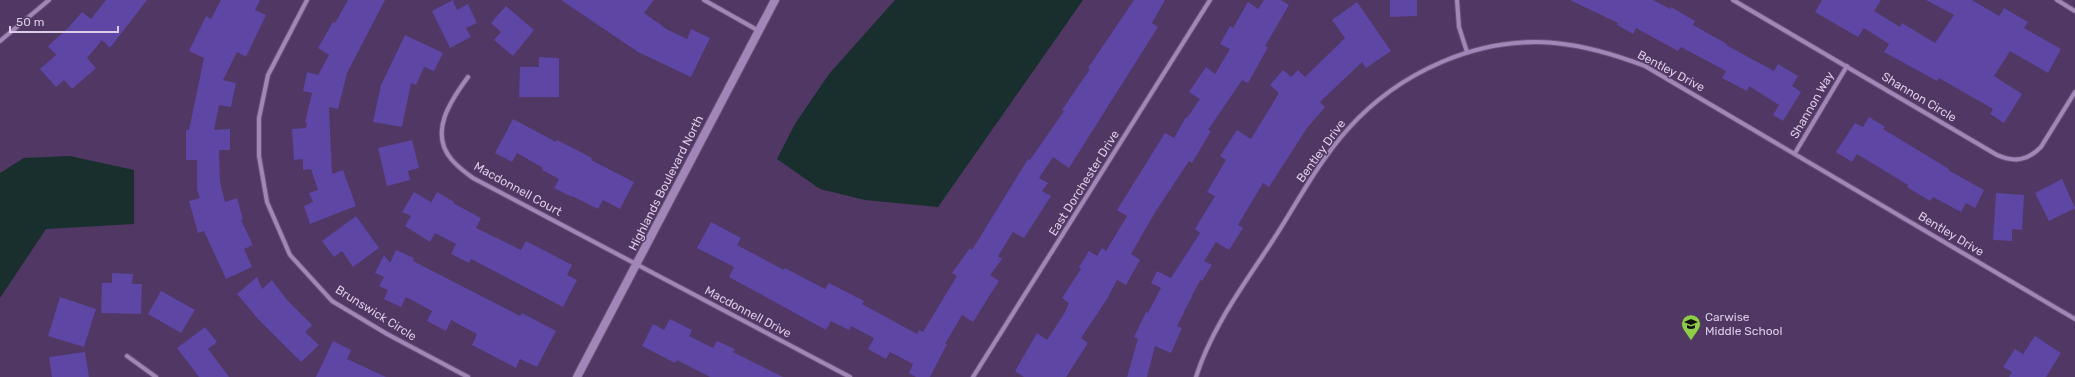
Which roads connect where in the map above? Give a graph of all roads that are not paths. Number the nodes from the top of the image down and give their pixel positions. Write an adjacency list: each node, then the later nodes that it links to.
1 (50, 0): 11 (street)
2 (307, 0): 21 (street, Brunswick Circle)
3 (704, 0): 10 (street)
4 (775, 0): 10 (street, Highlands Boulevard North)
5 (1210, 0): 24 (street, East Dorchester Drive)
6 (1456, 0): 12 (street)
7 (1733, 0): 13 (street, Shannon Circle)
8 (2057, 0): 9 (street)
9 (2075, 10)
10 (759, 31): 17 (street, Highlands Boulevard North)
11 (0, 40)
12 (1467, 52): 16 (street, Bentley Drive); 25 (street, Bentley Drive)
13 (1847, 66): 15 (street, Shannon Circle); 16 (street, Shannon Way)
14 (468, 77): 17 (street, Macdonnell Court)
15 (2075, 92)
16 (1795, 154): 18 (street, Bentley Drive)
17 (637, 265): 22 (street, Highlands Boulevard North); 23 (street, Macdonnell Drive)
18 (2075, 319)
19 (128, 356): 20 (street)
20 (156, 377)
21 (468, 377)
22 (577, 377)
23 (850, 377)
24 (974, 377)
25 (1196, 377)

